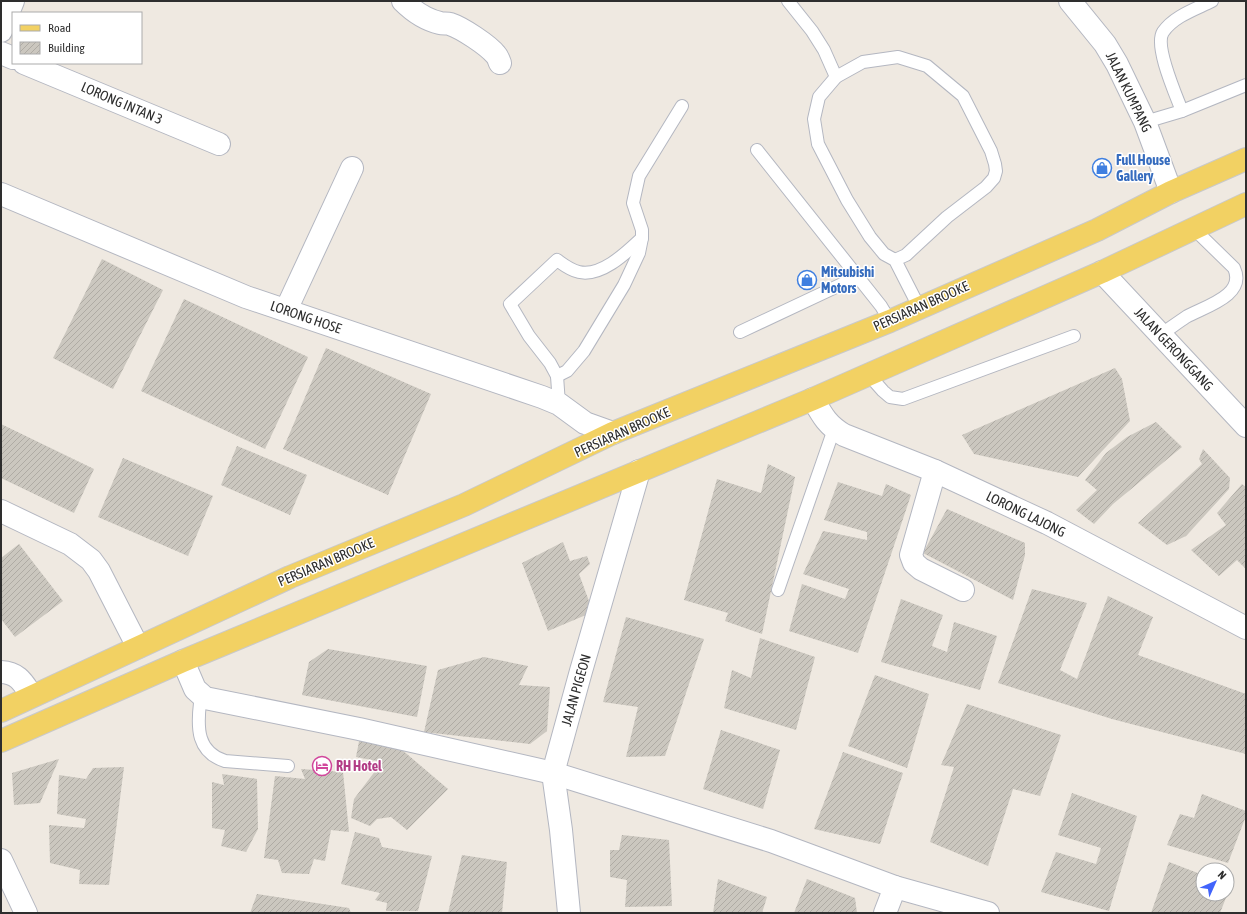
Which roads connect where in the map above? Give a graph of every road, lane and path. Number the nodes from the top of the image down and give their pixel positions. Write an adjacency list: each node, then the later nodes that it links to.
1 (13, 1): 6 (street)
2 (403, 1): 9 (street)
3 (788, 1): 11 (lane)
4 (1070, 1): 15 (street, JALAN KUMPANG)
5 (1212, 1): 14 (lane)
6 (1, 31)
7 (1, 53): 8 (street)
8 (12, 58)
9 (500, 63)
10 (26, 64): 16 (street, LORONG INTAN 3)
11 (836, 77): 25 (lane); 25 (lane)
12 (1246, 85): 14 (lane)
13 (682, 106): 24 (lane)
14 (1182, 111): 15 (lane)
15 (1145, 122): 20 (street, JALAN KUMPANG)
16 (219, 144)
17 (757, 150): 27 (lane)
18 (1246, 159): 20 (main road, PERSIARAN BROOKE)
19 (352, 168): 29 (street)
20 (1171, 192): 28 (main road, PERSIARAN BROOKE)
21 (1, 194): 29 (street, LORONG HOSE)
22 (1246, 204): 23 (main road)
23 (1194, 228): 26 (main road); 32 (lane)
24 (642, 238): 35 (lane); 35 (lane)
25 (895, 260): 28 (lane)
26 (1102, 272): 32 (street, JALAN GERONGGANG); 34 (main road)
27 (857, 277): 30 (lane); 31 (lane)
28 (919, 307): 30 (main road, PERSIARAN BROOKE)
29 (286, 310): 37 (street, LORONG HOSE)
30 (890, 321): 40 (main road, PERSIARAN BROOKE)
31 (740, 332)
32 (1160, 335): 38 (street, JALAN GERONGGANG)
33 (1074, 336): 34 (lane)
34 (868, 374): 36 (main road)
35 (557, 376): 37 (lane)
36 (813, 399): 39 (street, LORONG LAJONG); 41 (main road)
37 (559, 404): 40 (street, LORONG HOSE)
38 (1246, 426)
39 (834, 430): 42 (street, LORONG LAJONG); 44 (lane)
40 (614, 433): 47 (main road, PERSIARAN BROOKE)
41 (639, 471): 48 (main road); 55 (street, JALAN PIGEON)
42 (935, 471): 45 (street); 46 (street, LORONG LAJONG)
43 (1, 511): 47 (street)
44 (778, 590)
45 (963, 590)
46 (1246, 628)
47 (138, 647): 50 (main road, PERSIARAN BROOKE)
48 (183, 661): 51 (street); 53 (main road)
49 (1, 672): 50 (street)
50 (32, 696): 52 (main road, PERSIARAN BROOKE)
51 (205, 698): 54 (lane); 55 (street)
52 (1, 711)
53 (1, 741)
54 (288, 766)
55 (553, 773): 57 (street); 59 (street, JALAN PIGEON)
56 (3, 868): 58 (street)
57 (895, 887): 60 (street); 61 (street)
58 (26, 913)
59 (568, 913)
60 (885, 913)
61 (988, 913)

